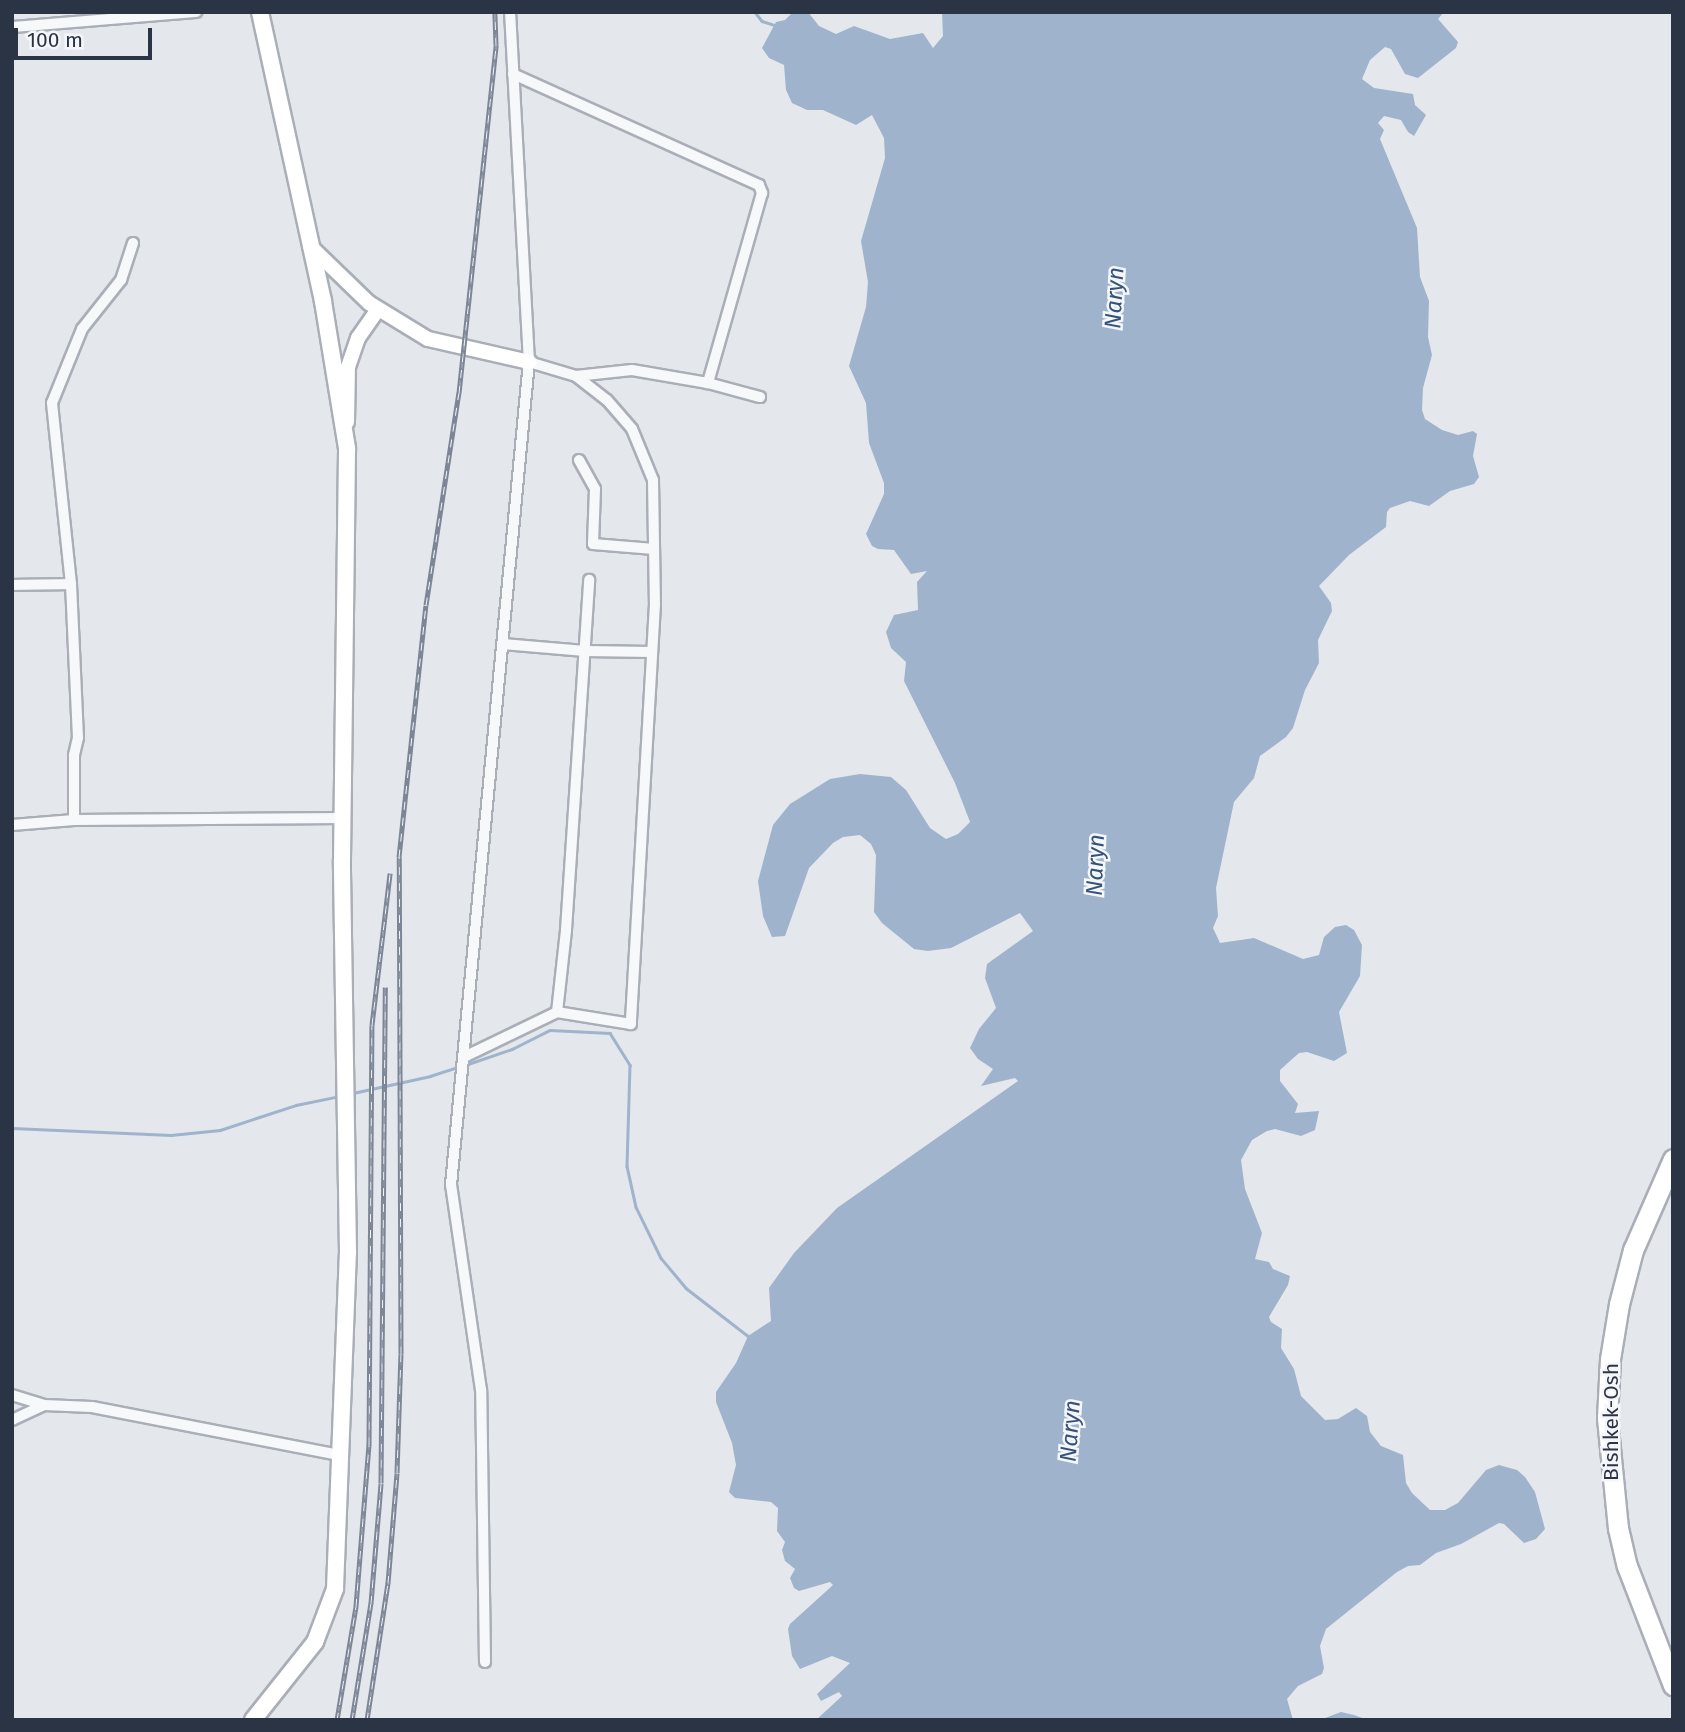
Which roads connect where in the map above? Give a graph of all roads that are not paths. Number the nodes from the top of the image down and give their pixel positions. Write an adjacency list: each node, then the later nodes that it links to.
1 (195, 12): 4 (street)
2 (260, 12): 7 (main road)
3 (510, 12): 5 (street)
4 (12, 27)
5 (513, 74): 9 (street); 11 (street)
6 (134, 243): 17 (street)
7 (310, 246): 8 (street); 13 (main road)
8 (378, 309): 9 (street); 13 (street)
9 (529, 362): 10 (street); 19 (street)
10 (576, 376): 11 (street); 15 (street)
11 (708, 383): 12 (street)
12 (760, 397)
13 (347, 448): 22 (main road)
14 (579, 460): 15 (street)
15 (654, 550): 21 (street)
16 (589, 580): 20 (street)
17 (71, 584): 18 (street); 23 (street)
18 (12, 585)
19 (503, 643): 20 (street); 26 (street)
20 (585, 651): 21 (street); 25 (street)
21 (652, 652): 25 (street)
22 (343, 818): 23 (street); 31 (main road)
23 (74, 820): 24 (street)
24 (12, 825)
25 (557, 1012): 26 (street)
26 (464, 1057): 32 (street)
27 (1673, 1159): 33 (highway, Bishkek-Osh)
28 (12, 1395): 29 (street)
29 (44, 1405): 30 (street); 31 (street)
30 (12, 1420)
31 (340, 1455): 34 (main road)
32 (485, 1662)
33 (1673, 1685)
34 (253, 1720)

